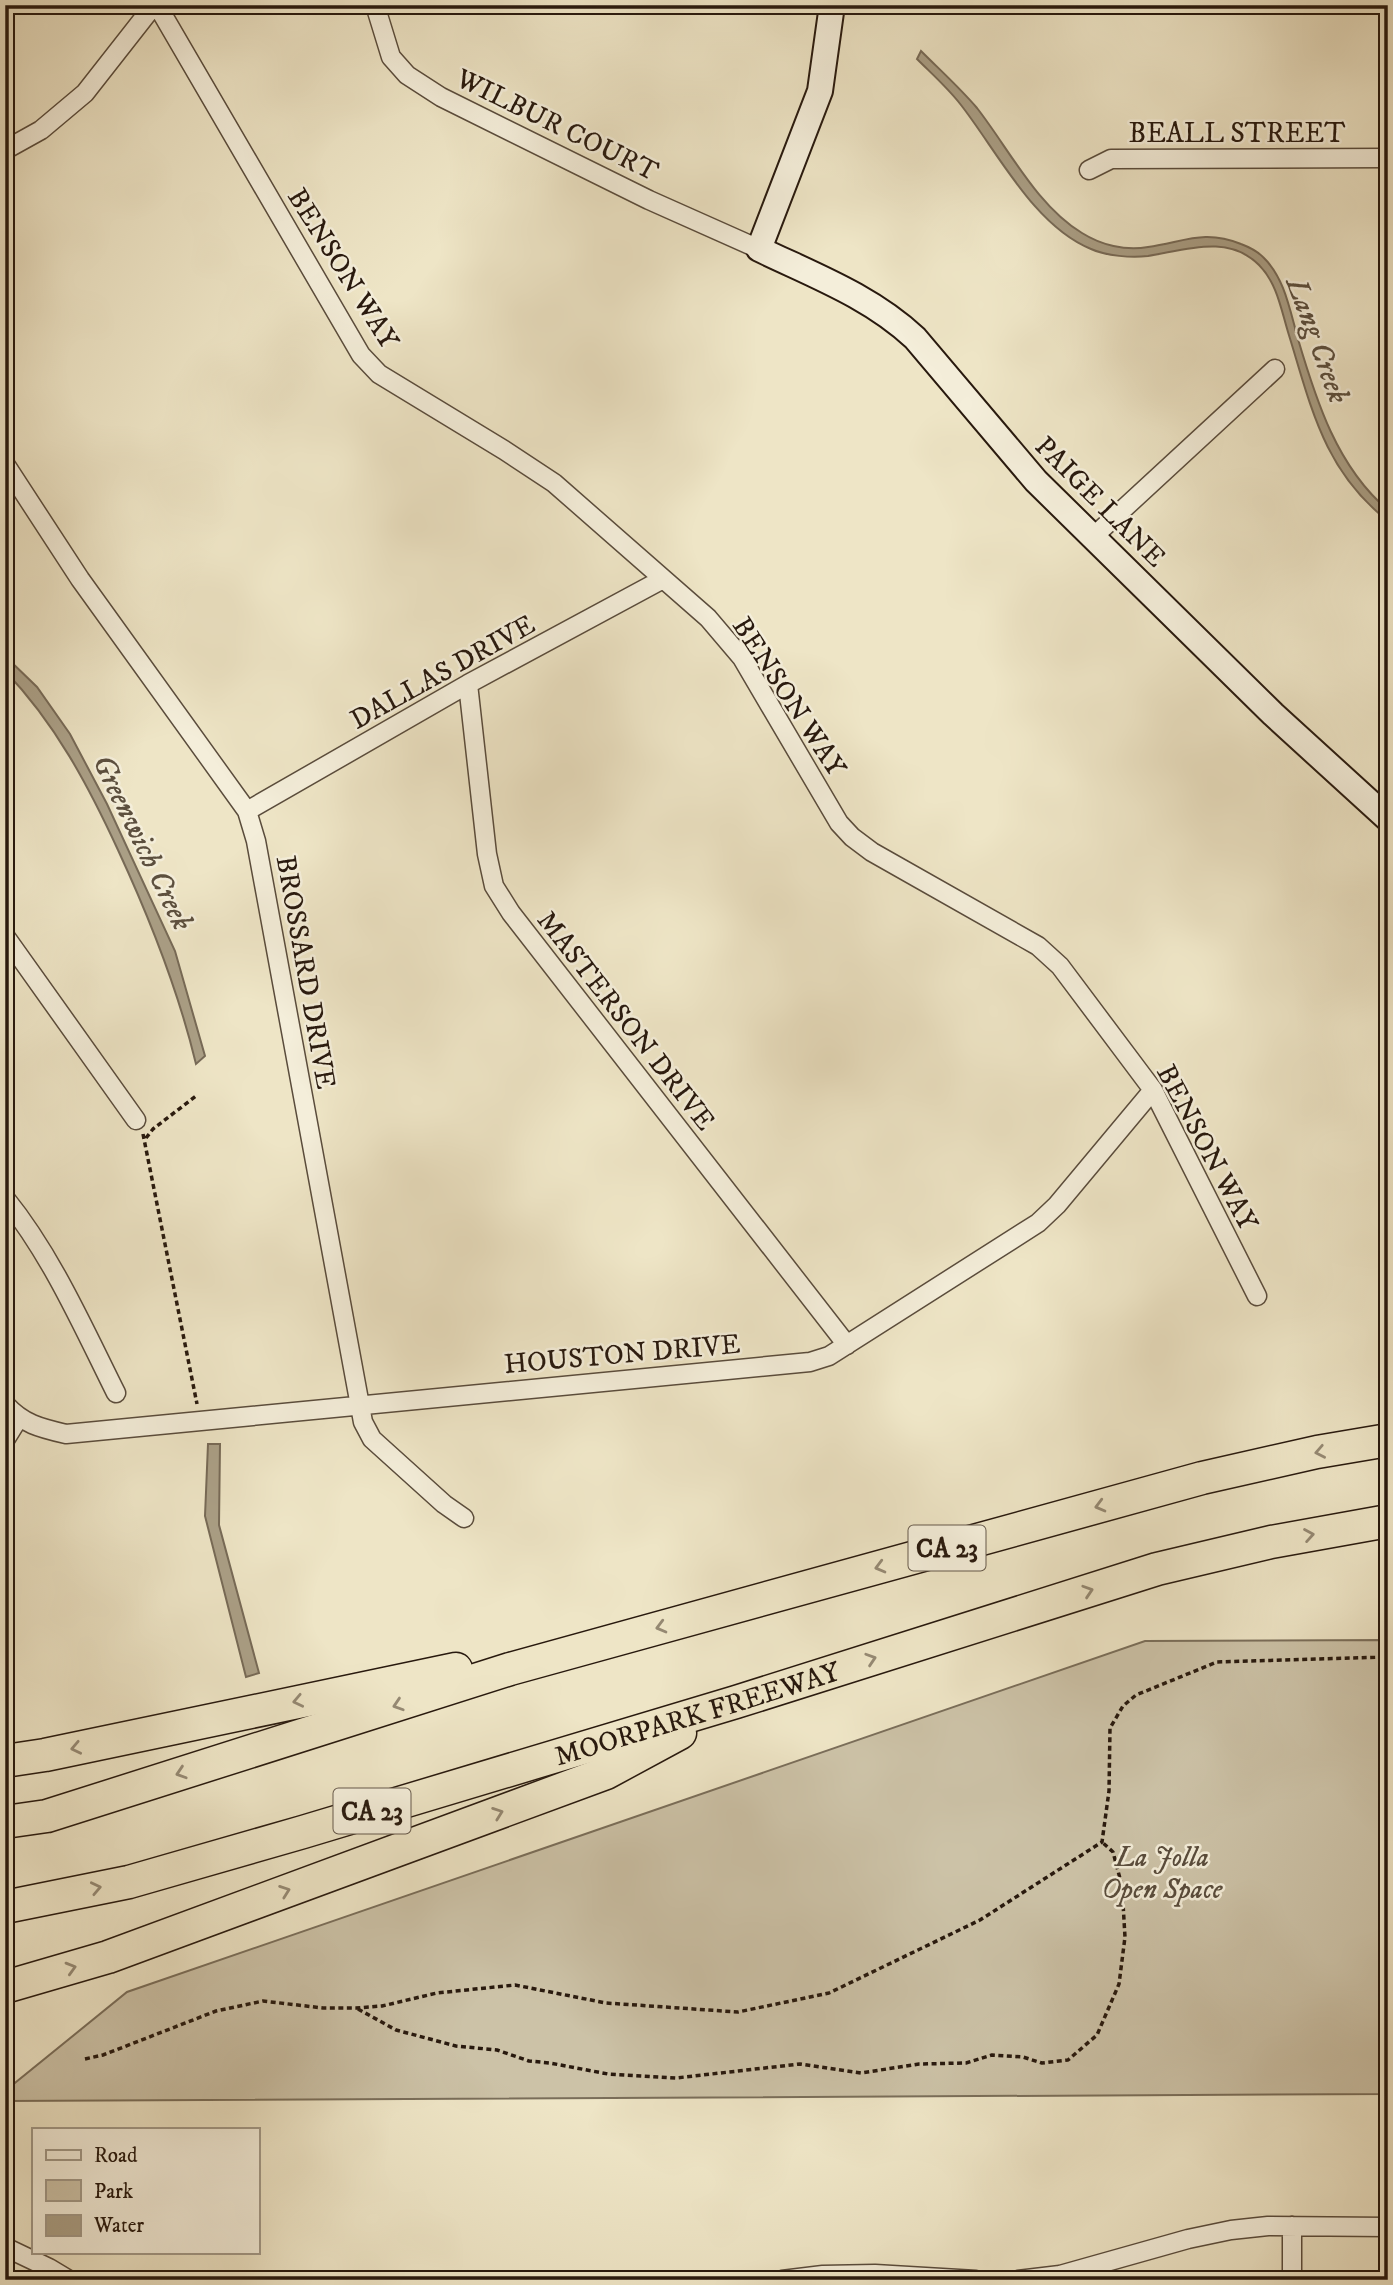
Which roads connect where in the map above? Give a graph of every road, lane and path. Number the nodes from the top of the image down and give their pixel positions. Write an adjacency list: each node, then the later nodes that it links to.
1 (156, 5): 4 (street); 11 (street, BENSON WAY)
2 (375, 5): 7 (street, WILBUR COURT)
3 (832, 5): 7 (street)
4 (5, 150)
5 (1388, 158): 6 (street, BEALL STREET)
6 (1088, 170)
7 (759, 249): 10 (street, PAIGE LANE)
8 (1275, 369): 10 (street)
9 (5, 464): 13 (street, BROSSARD DRIVE)
10 (1093, 537): 14 (street, PAIGE LANE)
11 (663, 579): 12 (street, DALLAS DRIVE); 16 (street, BENSON WAY)
12 (468, 684): 13 (street, DALLAS DRIVE); 22 (street, MASTERSON DRIVE)
13 (247, 811): 24 (street, BROSSARD DRIVE)
14 (1388, 819)
15 (5, 936): 18 (street)
16 (1153, 1090): 21 (street, BENSON WAY); 22 (street, HOUSTON DRIVE)
17 (196, 1096): 19 (path)
18 (138, 1123): 19 (path)
19 (146, 1138): 27 (path)
20 (5, 1198): 23 (street)
21 (1257, 1296)
22 (847, 1345): 24 (street, HOUSTON DRIVE)
23 (116, 1393)
24 (359, 1404): 27 (street, HOUSTON DRIVE); 30 (street, BROSSARD DRIVE)
25 (5, 1405): 26 (street, HOUSTON DRIVE)
26 (18, 1419): 27 (street, HOUSTON DRIVE); 28 (street)
27 (200, 1420)
28 (5, 1440)
29 (1388, 1440): 33 (highway, CA 23, one-way to 33)
30 (464, 1518)
31 (1388, 1521): 34 (highway, MOORPARK FREEWAY / CA 23, one-way to 31)
32 (1388, 1657): 37 (path)
33 (510, 1669): 35 (highway, one-way to 35); 36 (highway, CA 23, one-way to 36)
34 (736, 1702): 38 (highway, MOORPARK FREEWAY / CA 23, one-way to 34); 39 (highway, one-way to 34)
35 (5, 1761)
36 (5, 1822)
37 (1102, 1842): 40 (path); 40 (path)
38 (5, 1908)
39 (5, 1987)
40 (356, 2008): 41 (path)
41 (85, 2059)
42 (1292, 2226): 43 (street); 48 (street); 49 (street)
43 (1388, 2227)
44 (5, 2247): 45 (street)
45 (69, 2280)
46 (782, 2280): 47 (street)
47 (976, 2280)
48 (1018, 2280)
49 (1292, 2280)

